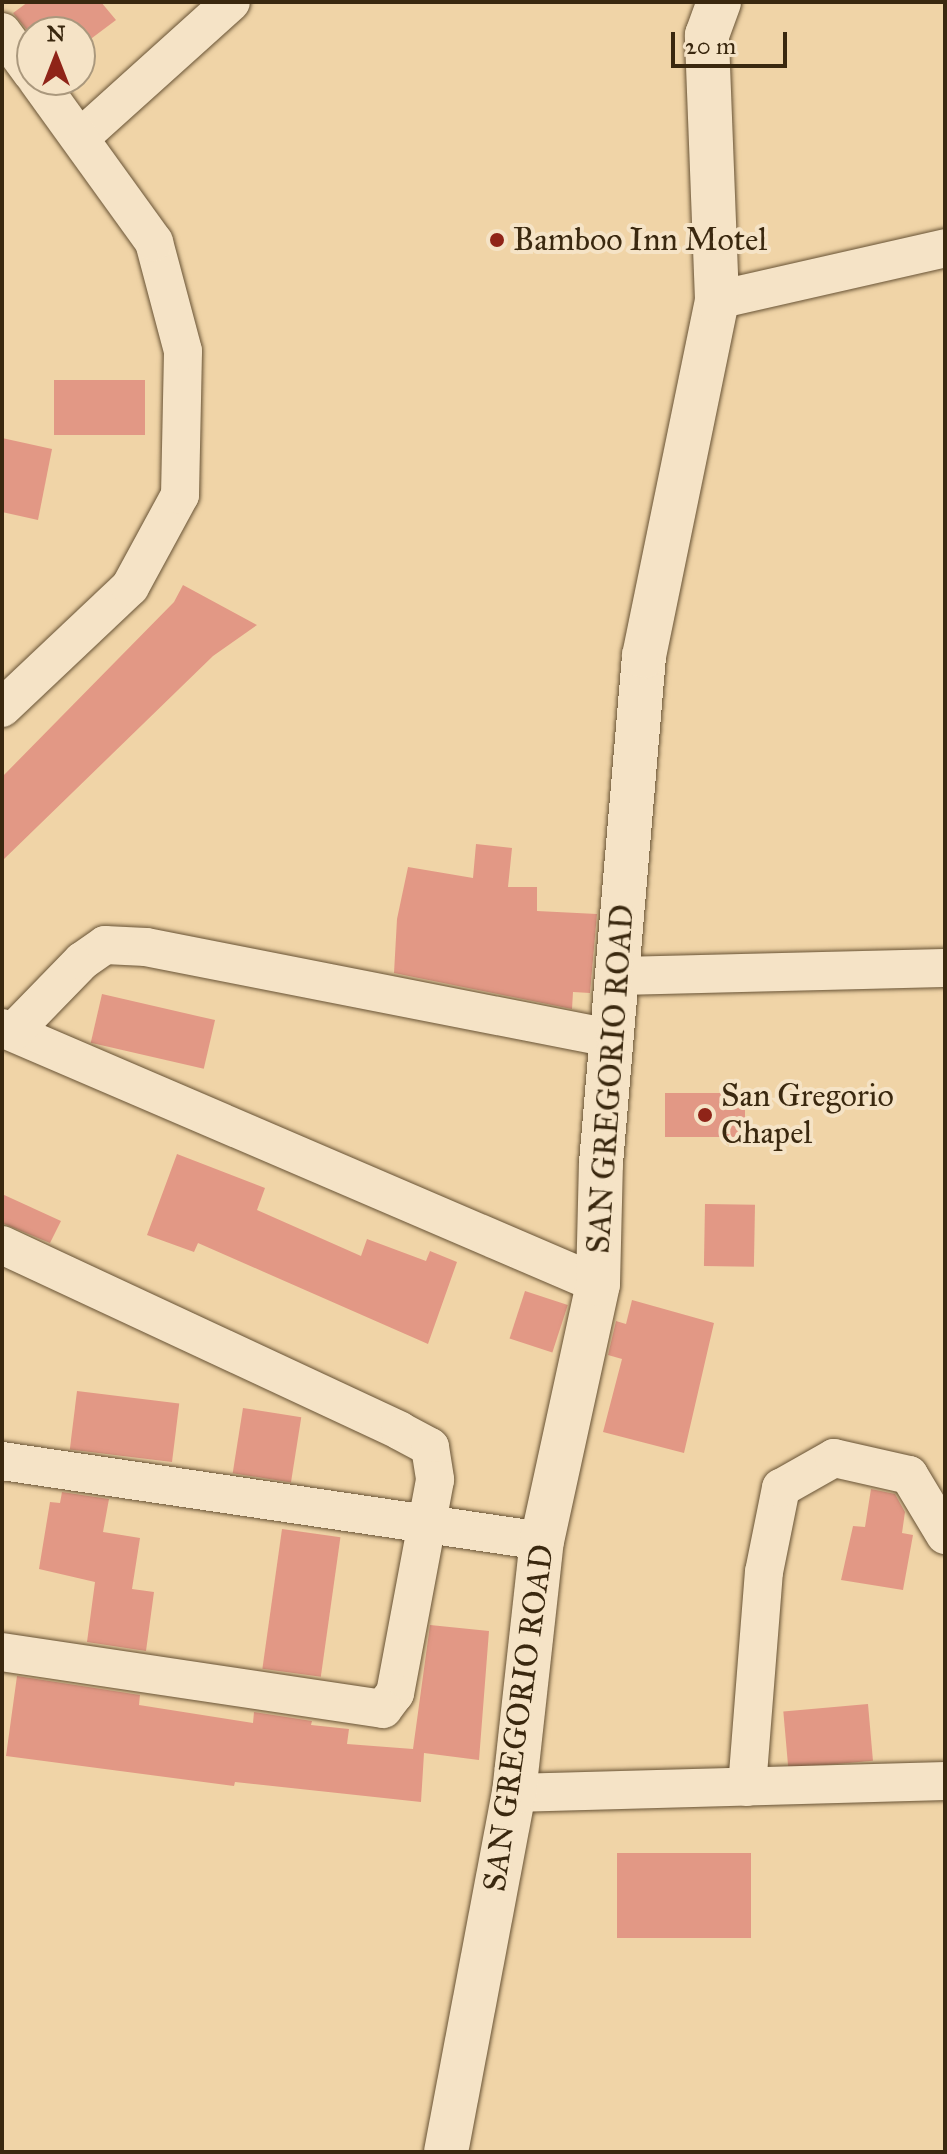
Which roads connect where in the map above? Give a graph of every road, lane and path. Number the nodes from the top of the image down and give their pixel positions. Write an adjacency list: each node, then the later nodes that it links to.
1 (231, 2): 6 (street)
2 (719, 2): 8 (street, SAN GREGORIO ROAD)
3 (2, 32): 4 (street)
4 (16, 51)
5 (49, 96): 6 (street)
6 (80, 138): 9 (street)
7 (945, 248): 8 (street)
8 (717, 300): 11 (street, SAN GREGORIO ROAD)
9 (2, 708)
10 (945, 968): 11 (street)
11 (619, 976): 13 (street, SAN GREGORIO ROAD)
12 (8, 1030): 13 (street); 15 (street)
13 (613, 1039): 15 (street, SAN GREGORIO ROAD)
14 (2, 1245): 17 (street)
15 (598, 1284): 19 (street, SAN GREGORIO ROAD)
16 (2, 1461): 17 (street)
17 (426, 1524): 19 (street); 20 (street)
18 (945, 1535): 22 (street)
19 (542, 1541): 23 (street, SAN GREGORIO ROAD)
20 (2, 1652)
21 (945, 1781): 22 (street)
22 (747, 1787): 23 (street)
23 (514, 1793): 24 (street, SAN GREGORIO ROAD)
24 (446, 2152)

